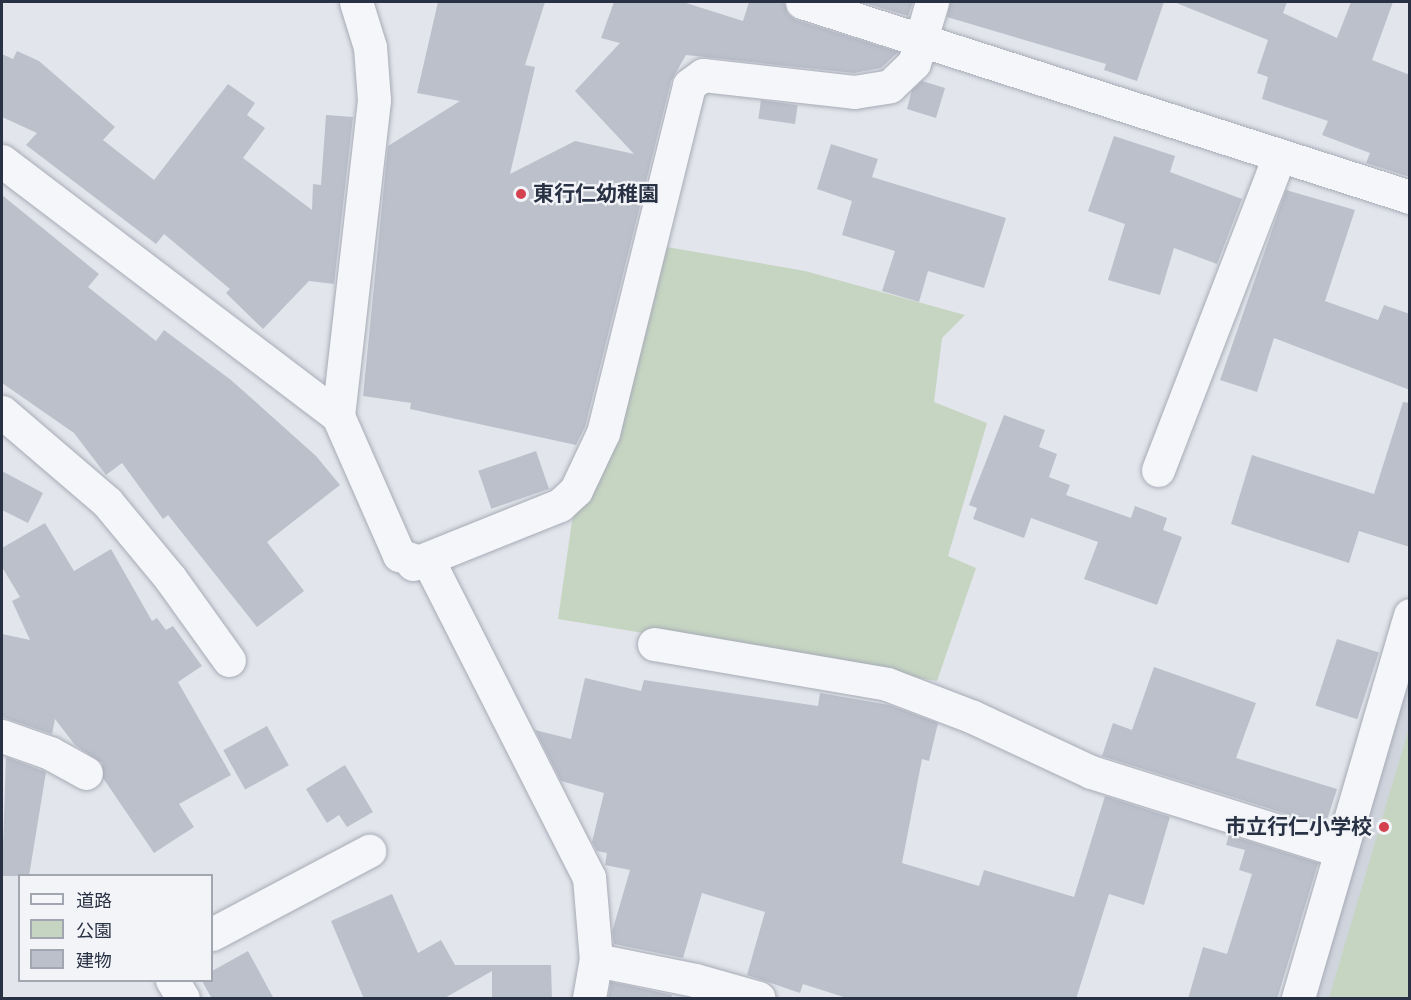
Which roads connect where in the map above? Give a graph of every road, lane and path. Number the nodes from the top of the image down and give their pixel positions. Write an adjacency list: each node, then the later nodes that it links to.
1 (356, 2): 9 (street)
2 (802, 2): 4 (street)
3 (932, 2): 4 (street)
4 (920, 43): 5 (street); 11 (street)
5 (1279, 156): 7 (street); 10 (street)
6 (2, 160): 9 (street)
7 (1410, 197)
8 (2, 412): 14 (street)
9 (338, 416): 11 (street)
10 (1158, 470)
11 (413, 564): 20 (street)
12 (1410, 615): 18 (street)
13 (654, 644): 18 (street)
14 (229, 660)
15 (2, 736): 16 (street)
16 (86, 773)
17 (369, 851): 19 (street)
18 (1341, 851): 25 (street)
19 (213, 933)
20 (596, 960): 23 (street); 24 (street)
21 (173, 982): 22 (street)
22 (183, 999)
23 (589, 999)
24 (759, 999)
25 (1298, 999)

